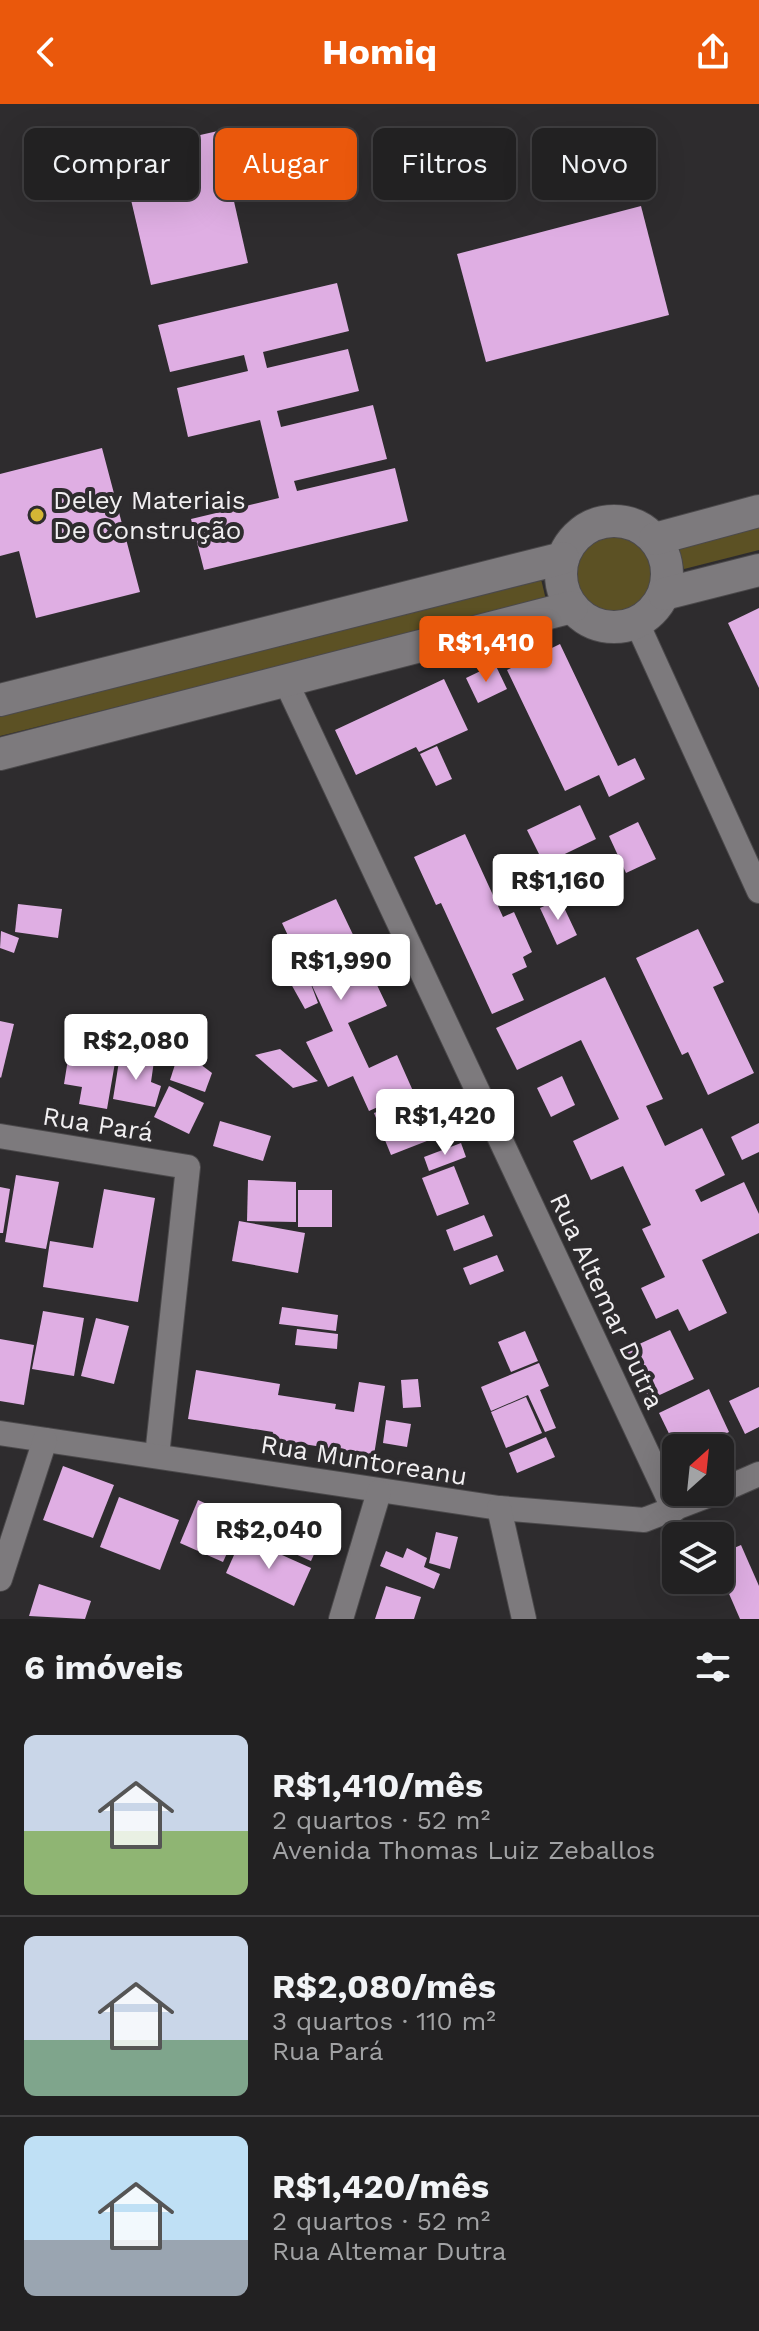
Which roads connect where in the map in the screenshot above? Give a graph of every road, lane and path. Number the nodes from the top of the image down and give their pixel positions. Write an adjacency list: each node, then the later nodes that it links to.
1 (759, 511): 2 (main road)
2 (655, 539): 3 (main road); 5 (main road)
3 (563, 558): 6 (main road); 9 (main road)
4 (759, 570): 5 (main road)
5 (664, 594): 7 (main road)
6 (572, 607): 7 (main road); 8 (main road)
7 (637, 623): 11 (street)
8 (286, 682): 10 (main road); 21 (street, Rua Altemar Dutra)
9 (0, 700)
10 (0, 754)
11 (759, 891)
12 (0, 1136): 15 (street, Rua Pará)
13 (0, 1433): 14 (street, Rua Muntoreanu)
14 (45, 1440): 15 (street, Rua Muntoreanu); 22 (street)
15 (157, 1456): 18 (street, Rua Muntoreanu)
16 (759, 1474): 17 (street, Rua Muntoreanu)
17 (734, 1484)
18 (379, 1492): 20 (street, Rua Muntoreanu); 23 (street)
19 (683, 1506): 21 (street, Rua Muntoreanu)
20 (499, 1508): 21 (street, Rua Muntoreanu); 24 (street)
21 (674, 1510)
22 (0, 1579)
23 (341, 1619)
24 (524, 1619)

